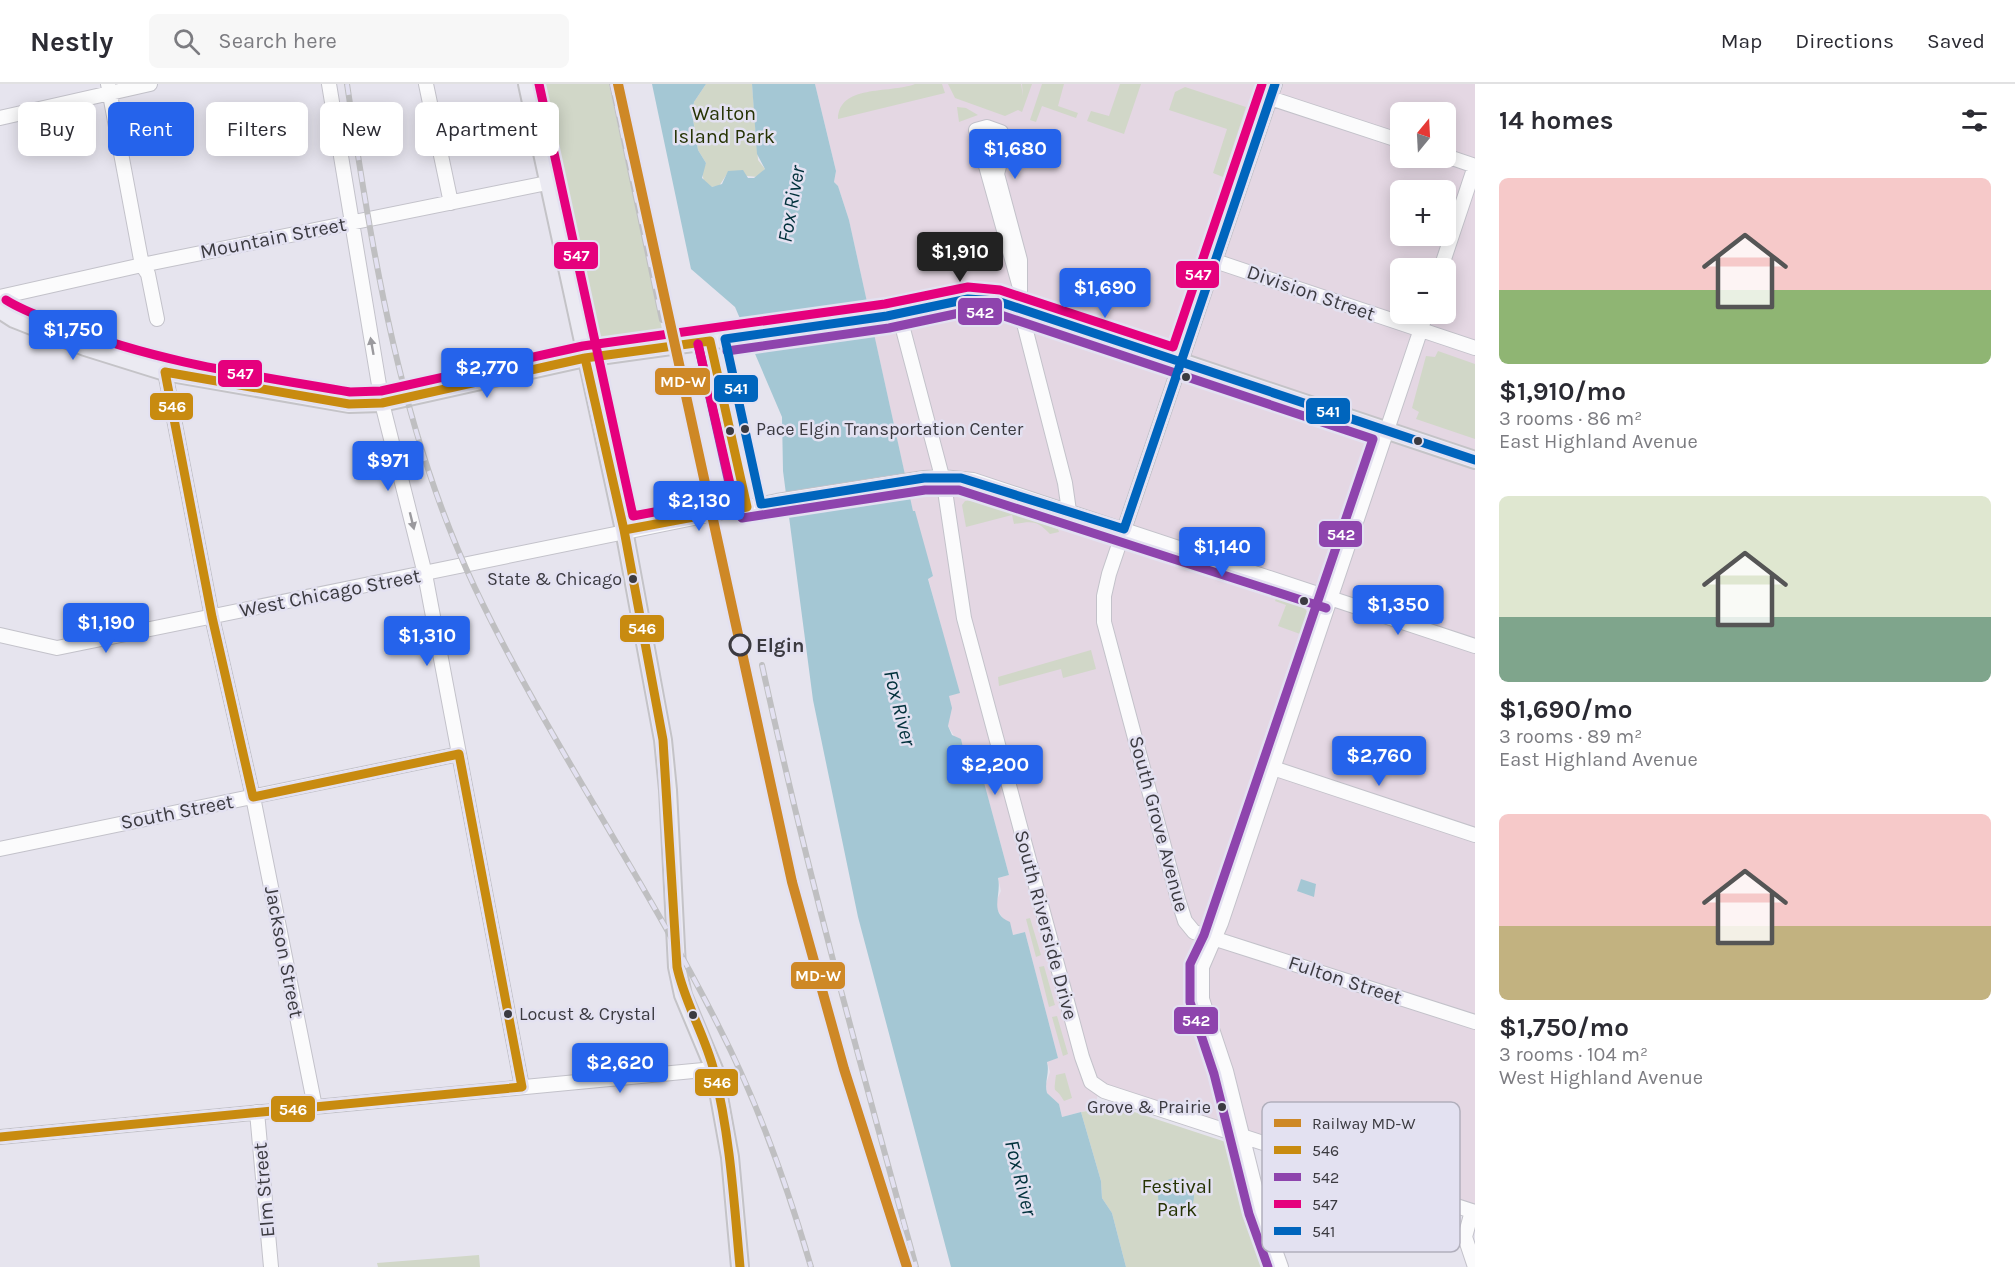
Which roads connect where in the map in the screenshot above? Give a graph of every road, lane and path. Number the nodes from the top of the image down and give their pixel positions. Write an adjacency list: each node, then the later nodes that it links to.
1 (150, 84): 6 (street)
2 (329, 84): 14 (street)
3 (426, 84): 13 (street)
4 (527, 84): 12 (main road)
5 (1275, 84): 7 (street, South Grove Avenue)
6 (109, 88): 8 (street); 17 (street)
7 (1270, 98): 9 (street); 16 (street, South Grove Avenue)
8 (0, 118)
9 (1390, 137)
10 (1456, 159): 11 (street)
11 (1475, 165): 15 (street)
12 (547, 183): 13 (street, Mountain Street); 27 (main road)
13 (451, 203): 14 (street, Mountain Street)
14 (352, 222): 17 (street, Mountain Street); 30 (street, one-way to 14)
15 (1444, 258)
16 (1215, 261): 25 (street, Division Street); 28 (street, South Grove Avenue)
17 (142, 265): 19 (street, Mountain Street); 23 (street)
18 (1019, 284): 18 (street); 20 (street)
19 (0, 297)
20 (1020, 308): 22 (main road); 28 (main road); 34 (street)
21 (0, 310): 29 (main road)
22 (893, 315): 27 (main road); 33 (street, South Riverside Drive)
23 (157, 319)
24 (1423, 324): 25 (street)
25 (1421, 330): 26 (street, Division Street); 31 (street)
26 (1475, 348)
27 (585, 358): 30 (main road); 36 (main road)
28 (1180, 362): 31 (main road); 35 (street, South Grove Avenue)
29 (165, 372): 30 (main road); 39 (street, Jackson Street)
30 (382, 403): 37 (street, one-way to 37)
31 (1388, 431): 32 (main road); 38 (street)
32 (1475, 460)
33 (942, 477): 34 (street, West Chicago Street); 36 (street, West Chicago Street); 53 (street, South Riverside Drive)
34 (1069, 511): 35 (street, West Chicago Street)
35 (1124, 529): 38 (street, West Chicago Street); 47 (street, South Grove Avenue)
36 (624, 530): 37 (street, West Chicago Street); 49 (main road)
37 (425, 574): 39 (street, West Chicago Street); 42 (street)
38 (1330, 597): 41 (street, West Chicago Street); 43 (street)
39 (212, 616): 40 (street, West Chicago Street); 44 (street, Jackson Street)
40 (0, 635)
41 (1475, 646)
42 (459, 753): 44 (street, South Street); 50 (street)
43 (1273, 768): 45 (street); 47 (street)
44 (253, 797): 46 (street, South Street); 51 (street, Jackson Street)
45 (1475, 835)
46 (0, 849)
47 (1215, 939): 48 (street, Fulton Street); 53 (street)
48 (1475, 1022)
49 (714, 1069): 50 (street); 60 (main road)
50 (522, 1087): 51 (street)
51 (315, 1107): 52 (street)
52 (257, 1112): 54 (street); 59 (street, Elm Street)
53 (1241, 1135): 55 (street); 57 (street)
54 (0, 1137)
55 (1262, 1142)
56 (1473, 1212): 62 (street)
57 (1262, 1214)
58 (1276, 1252): 61 (street)
59 (271, 1267)
60 (740, 1267)
61 (1281, 1267)
62 (1475, 1267)

